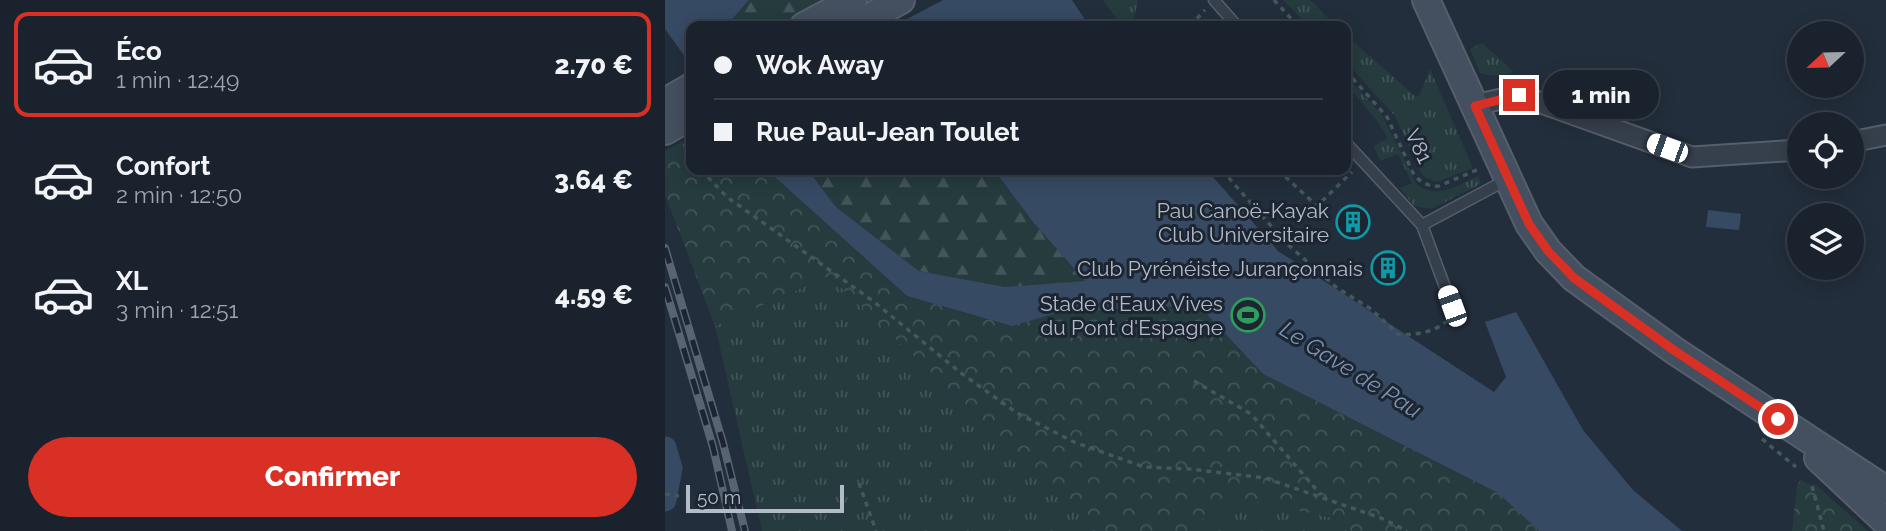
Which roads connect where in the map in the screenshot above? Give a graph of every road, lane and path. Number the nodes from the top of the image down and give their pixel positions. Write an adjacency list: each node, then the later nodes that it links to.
1 (853, 0): 6 (main road)
2 (901, 0): 7 (main road)
3 (1214, 0): 8 (path); 9 (lane)
4 (1274, 0): 10 (path)
5 (1426, 0): 14 (main road)
6 (813, 21)
7 (863, 21)
8 (1195, 21)
9 (1233, 21)
10 (1293, 21)
11 (1351, 77): 22 (path, V81)
12 (686, 91): 13 (main road)
13 (665, 102)
14 (1475, 106): 20 (street); 28 (main road)
15 (686, 119): 16 (main road)
16 (665, 131)
17 (1886, 135): 18 (street)
18 (1864, 139)
19 (1351, 148): 21 (lane)
20 (1787, 151)
21 (1363, 161): 23 (path); 29 (lane)
22 (1484, 167)
23 (1351, 173)
24 (706, 175): 38 (path)
25 (1226, 175): 30 (path)
26 (1283, 175): 27 (path)
27 (1349, 175)
28 (1508, 179): 29 (lane); 32 (main road)
29 (1422, 225): 30 (lane)
30 (1452, 306)
31 (1194, 382): 38 (path)
32 (1791, 428): 35 (main road); 39 (main road)
33 (1809, 477): 42 (path)
34 (859, 483): 40 (path)
35 (1886, 490)
36 (665, 494): 37 (path)
37 (679, 496)
38 (1321, 496): 41 (path)
39 (1886, 522)
40 (876, 531)
41 (1407, 531)
42 (1824, 531)

